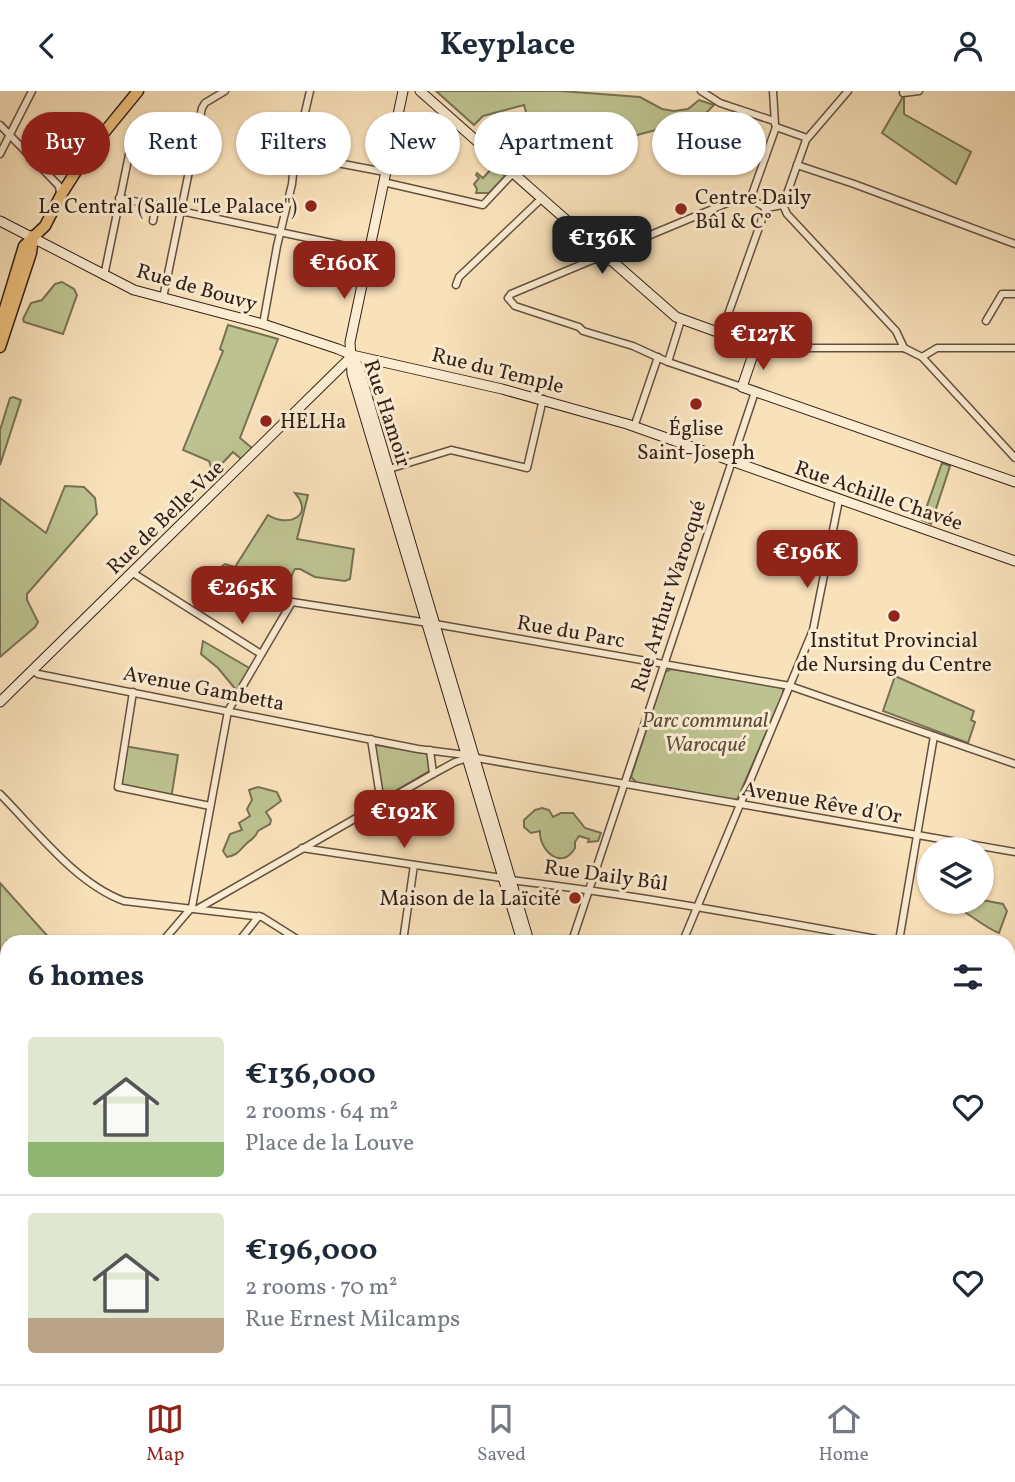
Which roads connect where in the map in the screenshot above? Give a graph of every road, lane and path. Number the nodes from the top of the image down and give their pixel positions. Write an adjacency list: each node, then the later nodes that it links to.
1 (32, 91): 16 (street)
2 (138, 91): 28 (main road)
3 (226, 91): 12 (street)
4 (310, 91): 13 (street)
5 (403, 91): 27 (street)
6 (420, 91): 18 (street)
7 (701, 91): 14 (street)
8 (773, 91): 14 (street)
9 (848, 91): 17 (street)
10 (919, 91): 11 (street)
11 (903, 93)
12 (203, 112)
13 (305, 112)
14 (775, 124): 17 (street); 31 (street)
15 (0, 125): 16 (street)
16 (10, 135): 19 (street); 28 (street)
17 (807, 138): 20 (street)
18 (474, 139)
19 (0, 154)
20 (797, 165): 33 (street); 40 (street)
21 (351, 169): 27 (street)
22 (124, 172): 29 (street)
23 (188, 175): 35 (street)
24 (293, 175): 38 (street)
25 (511, 175): 27 (street)
26 (515, 175): 30 (street)
27 (384, 177): 41 (street)
28 (60, 191): 39 (main road)
29 (119, 198): 32 (street); 44 (street)
30 (542, 198): 42 (street); 45 (street)
31 (748, 199): 34 (street); 43 (street)
32 (156, 205): 35 (street); 37 (street)
33 (783, 205): 34 (street); 55 (street)
34 (766, 208): 52 (street)
35 (181, 210): 38 (street); 47 (street)
36 (0, 221): 39 (street, Rue de Bouvy)
37 (153, 221)
38 (281, 231): 41 (street); 50 (street)
39 (32, 238): 44 (street, Rue de Bouvy); 51 (main road); 54 (main road)
40 (1015, 244)
41 (368, 253): 57 (street)
42 (597, 253): 43 (street); 58 (street)
43 (611, 255): 48 (street)
44 (104, 276): 47 (street, Rue de Bouvy)
45 (456, 285)
46 (1015, 293): 49 (street)
47 (163, 298): 50 (street, Rue de Bouvy)
48 (681, 320): 52 (street); 60 (street)
49 (986, 321)
50 (263, 324): 57 (street, Rue de Bouvy)
51 (0, 325)
52 (721, 334): 53 (street)
53 (756, 346): 55 (street); 61 (street)
54 (0, 347)
55 (904, 348): 59 (street)
56 (1015, 348): 59 (street)
57 (351, 357): 63 (street, Rue du Temple); 67 (street, Rue Hamoir); 71 (street, Rue de Belle-Vue); 72 (street, Rue Hamoir)
58 (658, 357): 60 (street); 64 (street)
59 (922, 357): 65 (street)
60 (668, 362): 61 (street)
61 (742, 387): 62 (street)
62 (755, 392): 66 (street, Rue Arthur Warocqué); 68 (street)
63 (543, 399): 64 (street, Rue du Temple); 67 (street)
64 (634, 427): 66 (street, Rue du Temple)
65 (1015, 458)
66 (731, 461): 69 (street, Rue Achille Chavée); 74 (street, Rue Arthur Warocqué)
67 (389, 469): 72 (street, Rue Hamoir)
68 (1015, 482)
69 (839, 500): 70 (street, Rue Achille Chavée); 76 (street)
70 (1015, 561)
71 (133, 573): 73 (street); 75 (street, Rue de Belle-Vue)
72 (431, 623): 73 (street, Rue du Parc); 74 (street, Rue du Parc); 83 (street, Rue Hamoir)
73 (261, 654): 79 (street)
74 (663, 665): 76 (street, Rue du Parc); 86 (street, Rue Arthur Warocqué)
75 (32, 670): 77 (street, Avenue Gambetta); 78 (street, Rue de Belle-Vue)
76 (790, 686): 80 (street, Rue du Parc); 89 (street)
77 (133, 692): 79 (street, Avenue Gambetta); 90 (street)
78 (0, 702)
79 (228, 711): 81 (street, Avenue Gambetta); 90 (street)
80 (934, 736): 84 (street, Rue du Parc); 91 (street)
81 (371, 739): 82 (street, Avenue Gambetta); 88 (street)
82 (430, 750): 83 (street, Avenue Gambetta); 85 (street)
83 (470, 757): 85 (street); 86 (street, Avenue Rêve d'Or); 96 (street, Rue Hamoir)
84 (1015, 764)
85 (433, 774): 88 (street)
86 (624, 784): 89 (street, Avenue Rêve d'Or); 97 (street, Rue Arthur Warocqué)
87 (0, 794): 99 (street)
88 (381, 803): 92 (street)
89 (741, 804): 91 (street, Avenue Rêve d'Or); 98 (street)
90 (210, 806): 99 (street)
91 (917, 837): 110 (street)
92 (302, 848): 95 (street, Rue Daily Bûl); 99 (street)
93 (994, 849): 94 (street, Avenue Rêve d'Or)
94 (1015, 852)
95 (414, 865): 96 (street, Rue Daily Bûl); 104 (street)
96 (506, 879): 97 (street, Rue Daily Bûl); 105 (street, Rue Hamoir); 106 (street, Rue Hamoir)
97 (590, 889): 98 (street, Rue Daily Bûl); 107 (street, Rue Arthur Warocqué)
98 (697, 906): 108 (street); 109 (street, Rue Daily Bûl)
99 (196, 907): 100 (street); 101 (street)
100 (259, 916): 102 (street); 103 (street)
101 (169, 935)
102 (244, 935)
103 (291, 935)
104 (404, 935)
105 (520, 935)
106 (527, 935)
107 (574, 935)
108 (685, 935)
109 (854, 935)
110 (900, 935)

